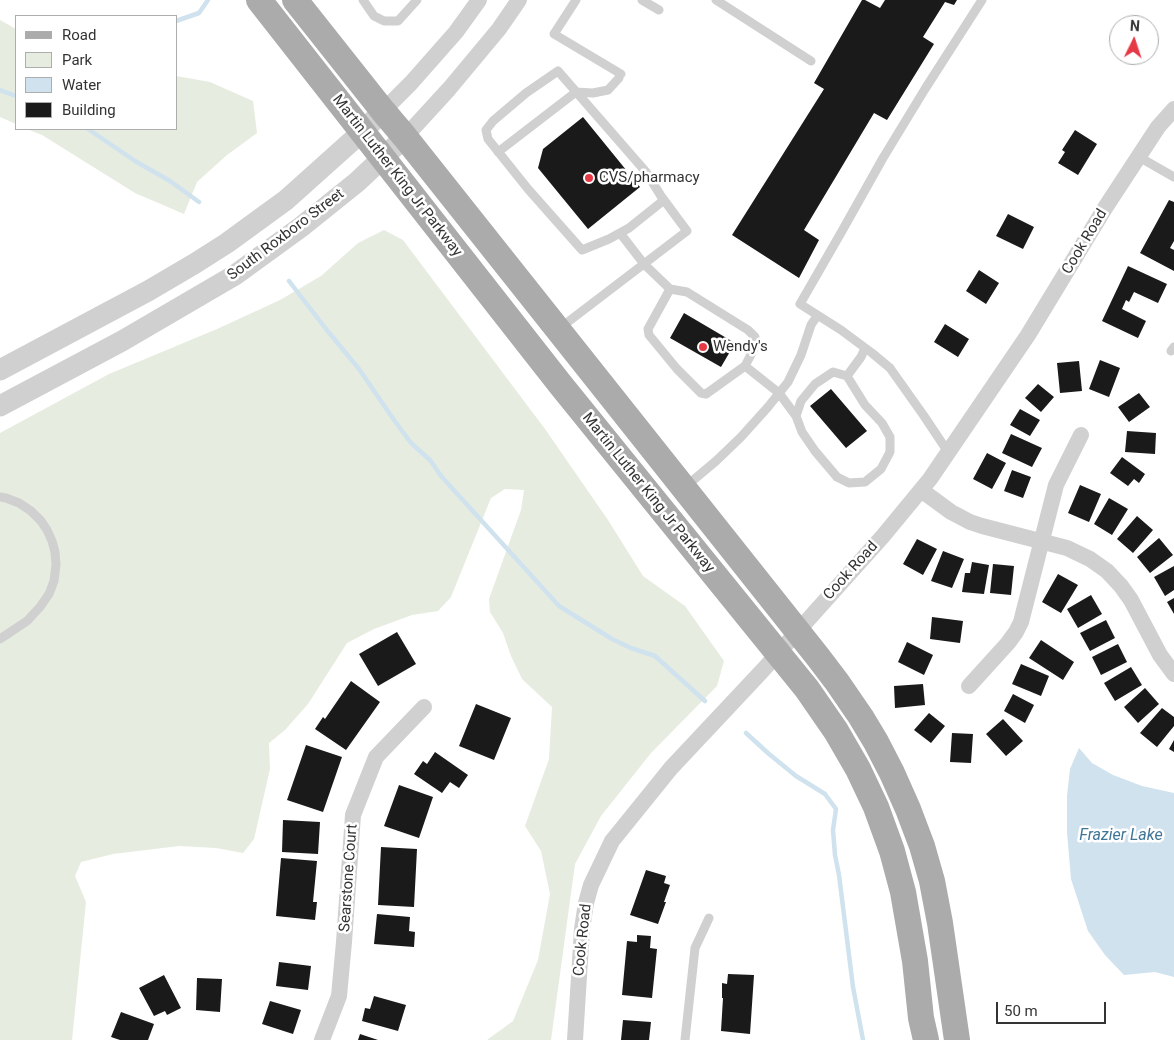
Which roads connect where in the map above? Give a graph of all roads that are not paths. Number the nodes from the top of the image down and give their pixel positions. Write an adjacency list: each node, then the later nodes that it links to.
1 (259, 0): 16 (main road, Martin Luther King Jr Parkway)
2 (294, 0): 15 (main road, Martin Luther King Jr Parkway)
3 (363, 0): 4 (lane)
4 (417, 0)
5 (480, 0): 15 (street, South Roxboro Street)
6 (519, 0): 17 (street, South Roxboro Street)
7 (576, 0): 13 (lane)
8 (642, 0): 11 (lane)
9 (716, 0): 12 (lane)
10 (982, 0): 26 (lane)
11 (659, 10)
12 (811, 61)
13 (576, 92): 18 (lane); 18 (lane); 22 (lane)
14 (1174, 109): 19 (street, Cook Road)
15 (383, 111): 16 (street, South Roxboro Street); 17 (main road, Martin Luther King Jr Parkway)
16 (363, 131): 20 (main road, Martin Luther King Jr Parkway); 30 (street, South Roxboro Street)
17 (406, 137): 20 (street, South Roxboro Street); 27 (main road, Martin Luther King Jr Parkway)
18 (498, 152): 23 (lane)
19 (1138, 157): 21 (lane); 36 (street, Cook Road)
20 (383, 158): 33 (street, South Roxboro Street); 43 (main road, Martin Luther King Jr Parkway)
21 (1174, 176)
22 (664, 200): 23 (lane); 24 (lane)
23 (620, 233): 24 (lane)
24 (644, 264): 25 (lane); 27 (lane)
25 (670, 290): 29 (lane); 29 (lane)
26 (817, 316): 28 (lane); 32 (lane)
27 (558, 330): 37 (main road, Martin Luther King Jr Parkway)
28 (865, 348): 31 (lane); 36 (lane)
29 (745, 366): 32 (lane)
30 (0, 370)
31 (847, 376): 34 (lane); 34 (lane)
32 (779, 394): 34 (lane); 37 (lane)
33 (0, 406)
34 (796, 416)
35 (1081, 435): 40 (street)
36 (948, 452): 38 (street, Cook Road)
37 (683, 488): 41 (main road, Martin Luther King Jr Parkway)
38 (921, 490): 40 (street); 41 (street, Cook Road)
39 (0, 497): 42 (lane)
40 (1042, 541): 44 (street); 45 (street)
41 (797, 632): 43 (street, Cook Road); 52 (main road, Martin Luther King Jr Parkway)
42 (0, 639)
43 (777, 653): 49 (street, Cook Road); 51 (main road, Martin Luther King Jr Parkway)
44 (1174, 674)
45 (969, 686)
46 (424, 707): 48 (street, Searstone Court)
47 (709, 918): 50 (lane)
48 (322, 1040)
49 (574, 1040)
50 (685, 1040)
51 (926, 1040)
52 (957, 1040)

